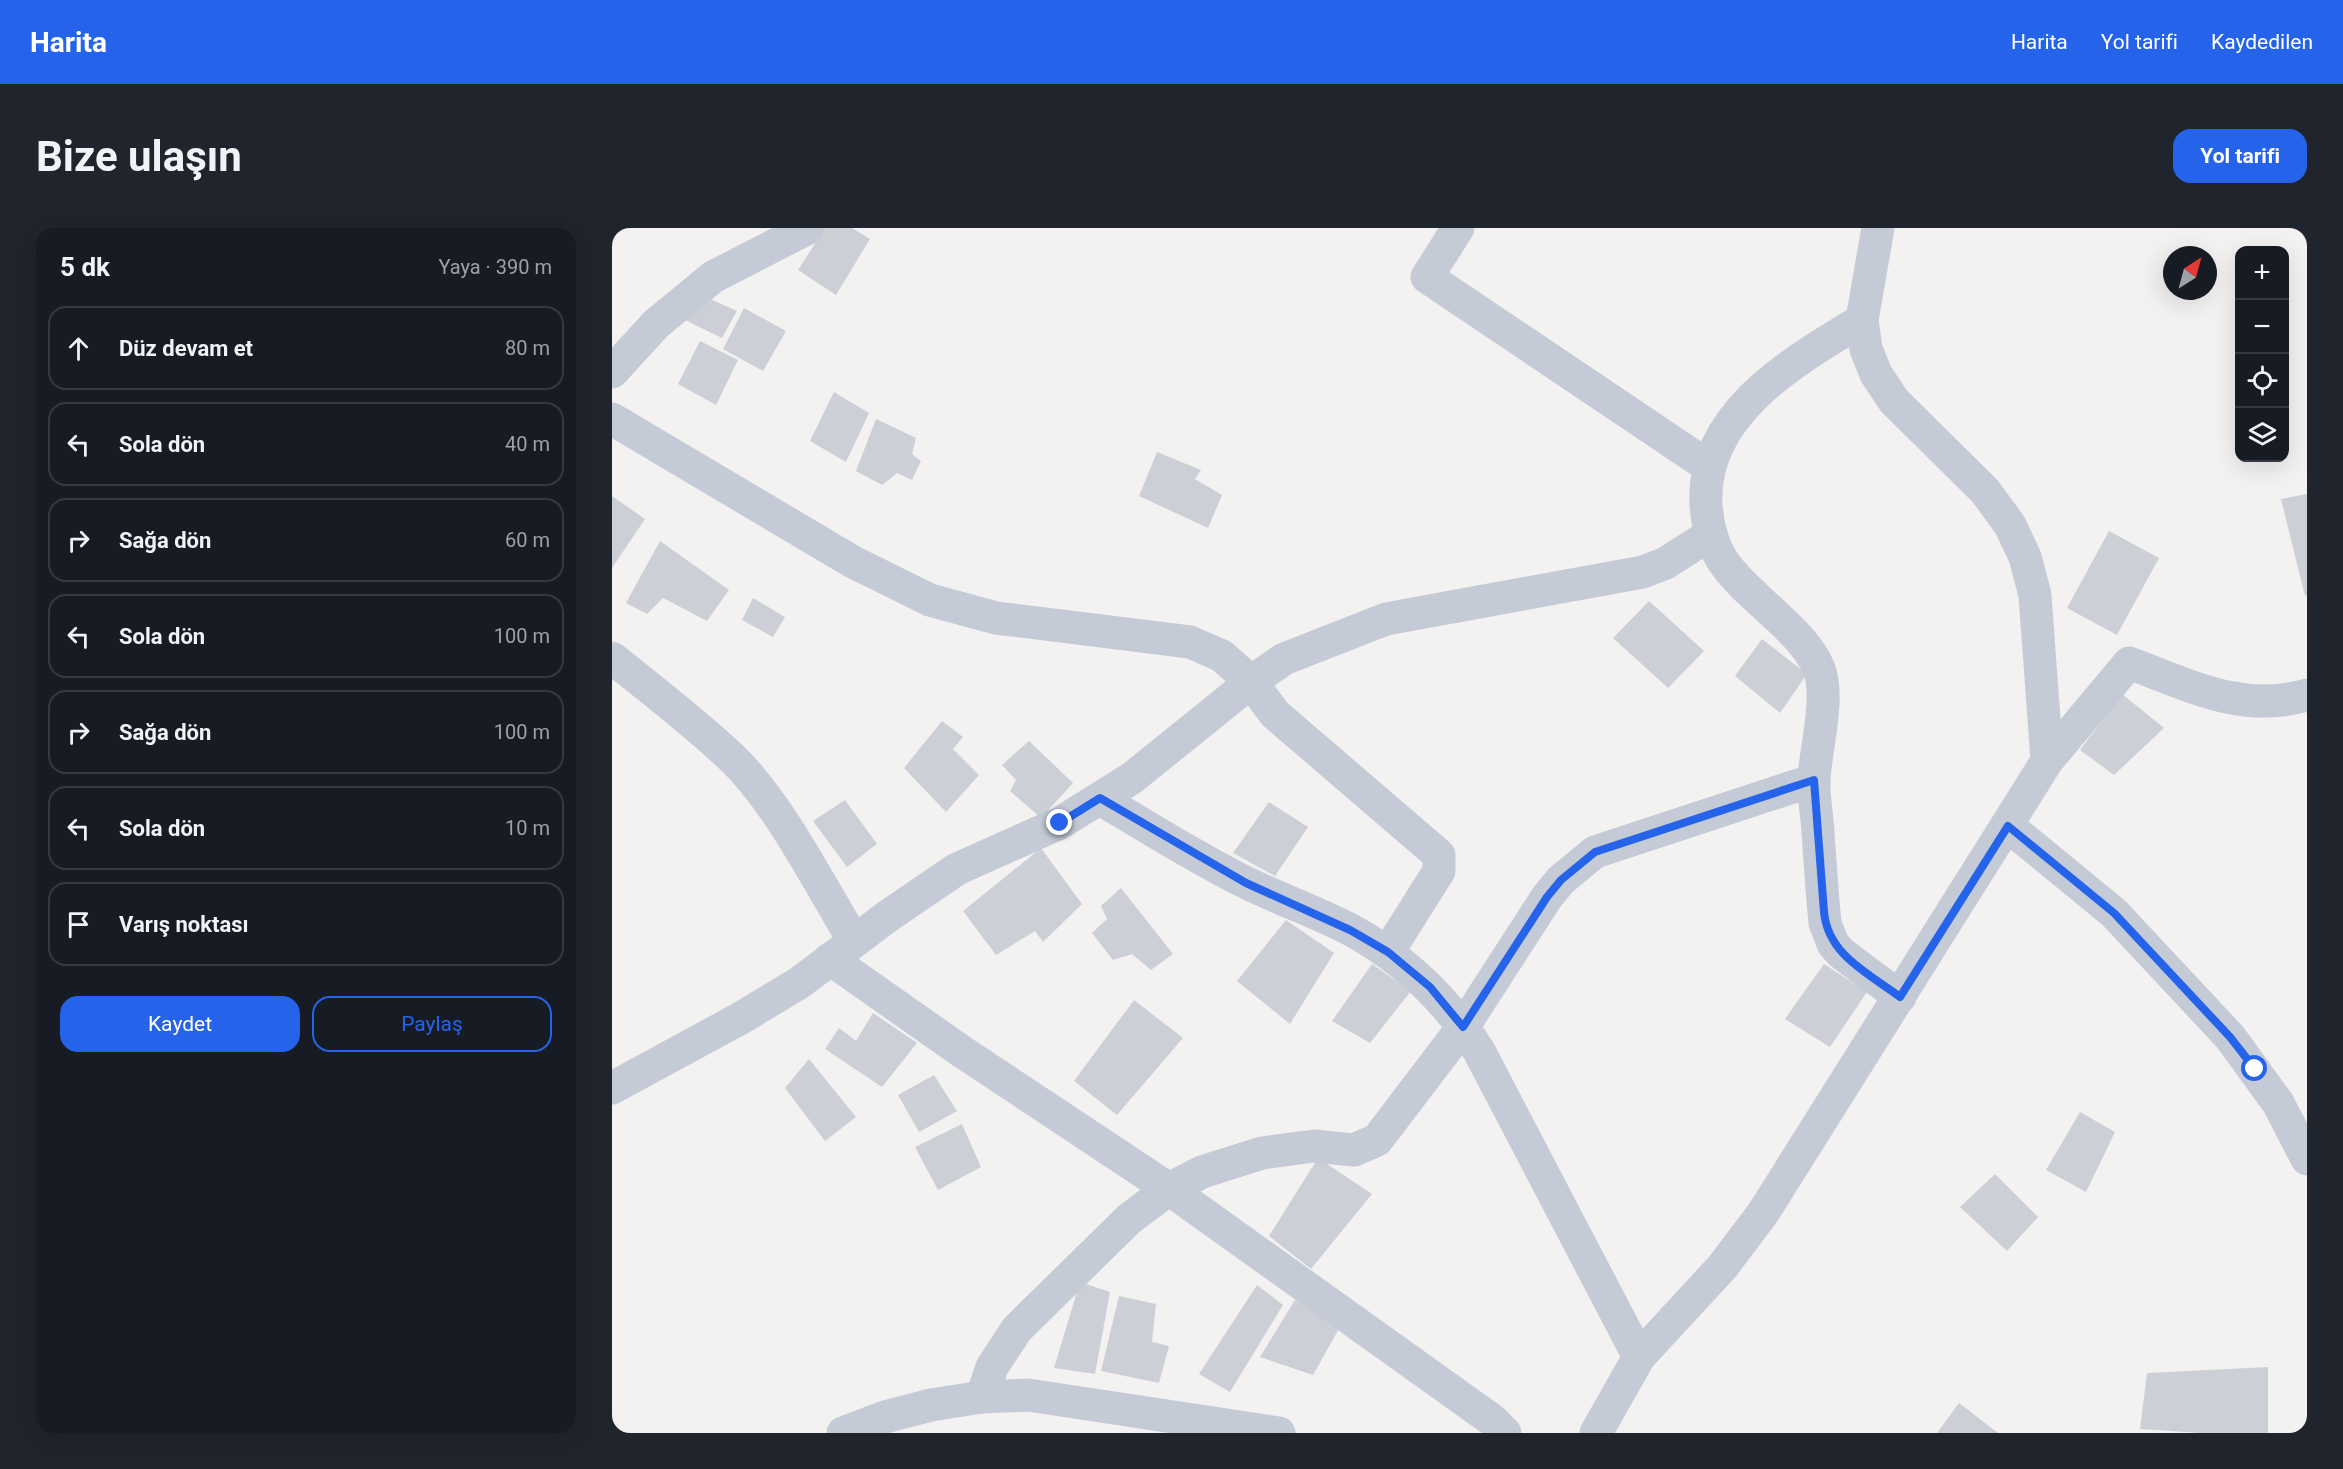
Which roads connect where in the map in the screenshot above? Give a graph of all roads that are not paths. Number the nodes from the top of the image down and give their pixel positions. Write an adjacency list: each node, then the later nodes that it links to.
1 (808, 228): 5 (street)
2 (1458, 228): 7 (street)
3 (1878, 228): 4 (street)
4 (1862, 320): 7 (street); 12 (street)
5 (612, 372)
6 (612, 419): 10 (street)
7 (1708, 466): 8 (street)
8 (1711, 534): 10 (street); 13 (street)
9 (612, 658): 16 (street)
10 (1251, 682): 14 (street); 17 (street)
11 (2307, 695): 12 (street)
12 (2047, 760): 15 (street)
13 (1814, 780): 18 (street); 19 (street)
14 (1100, 798): 16 (street); 17 (street)
15 (2008, 826): 18 (street); 21 (street)
16 (842, 950): 20 (street); 22 (street)
17 (1388, 952): 19 (street)
18 (1900, 997): 23 (street)
19 (1463, 1027): 22 (street); 23 (street)
20 (612, 1088)
21 (2307, 1159)
22 (1169, 1189): 24 (street); 27 (street)
23 (1640, 1357): 28 (street)
24 (982, 1397): 25 (street); 26 (street)
25 (1259, 1431)
26 (843, 1433)
27 (1505, 1433)
28 (1596, 1433)

